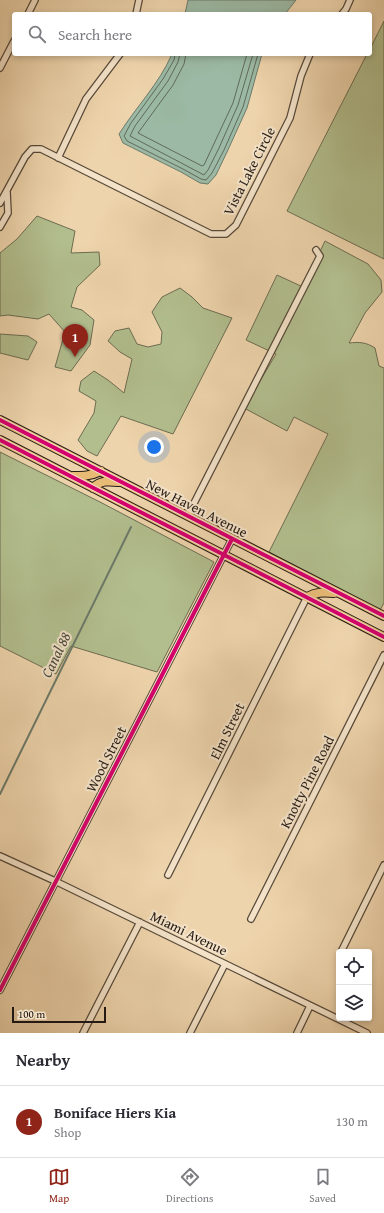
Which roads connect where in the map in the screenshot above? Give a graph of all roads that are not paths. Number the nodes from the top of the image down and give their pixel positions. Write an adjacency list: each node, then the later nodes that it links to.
1 (35, 0): 4 (street)
2 (139, 0): 5 (street)
3 (350, 0): 6 (street)
4 (29, 12)
5 (136, 12)
6 (344, 12)
7 (12, 45): 10 (street)
8 (118, 56): 11 (street)
9 (309, 56): 11 (street, Vista Lake Circle)
10 (0, 68)
11 (58, 158): 12 (street, Vista Lake Circle)
12 (7, 192): 13 (street, Vista Lake Circle); 14 (street, Vista Lake Circle)
13 (0, 203)
14 (2, 219): 15 (street, Vista Lake Circle)
15 (0, 227)
16 (316, 250): 23 (street)
17 (0, 420): 19 (main road, New Haven Avenue)
18 (0, 440): 20 (main road, New Haven Avenue)
19 (101, 471): 20 (main road); 21 (main road, New Haven Avenue)
20 (70, 476): 22 (main road, New Haven Avenue)
21 (122, 482): 22 (main road); 23 (main road, New Haven Avenue)
22 (93, 488): 25 (main road, New Haven Avenue)
23 (188, 515): 24 (main road, New Haven Avenue)
24 (232, 539): 25 (street, Wood Street); 26 (main road, New Haven Avenue)
25 (224, 555): 27 (main road, New Haven Avenue); 34 (street, Wood Street)
26 (338, 593): 27 (main road); 28 (main road, New Haven Avenue)
27 (307, 597): 29 (main road, New Haven Avenue); 33 (street, Elm Street)
28 (384, 616)
29 (384, 637)
30 (384, 655): 35 (street, Knotty Pine Road)
31 (0, 856): 34 (street, Miami Avenue)
32 (384, 865): 37 (street)
33 (168, 875)
34 (55, 881): 36 (street, Miami Avenue); 39 (street, Wood Street)
35 (251, 919)
36 (140, 922): 38 (street, Miami Avenue); 41 (street)
37 (342, 949)
38 (225, 964): 40 (street, Miami Avenue); 42 (street)
39 (0, 990)
40 (310, 1006): 43 (street); 44 (street, Miami Avenue)
41 (83, 1033)
42 (190, 1033)
43 (297, 1033)
44 (366, 1033)

